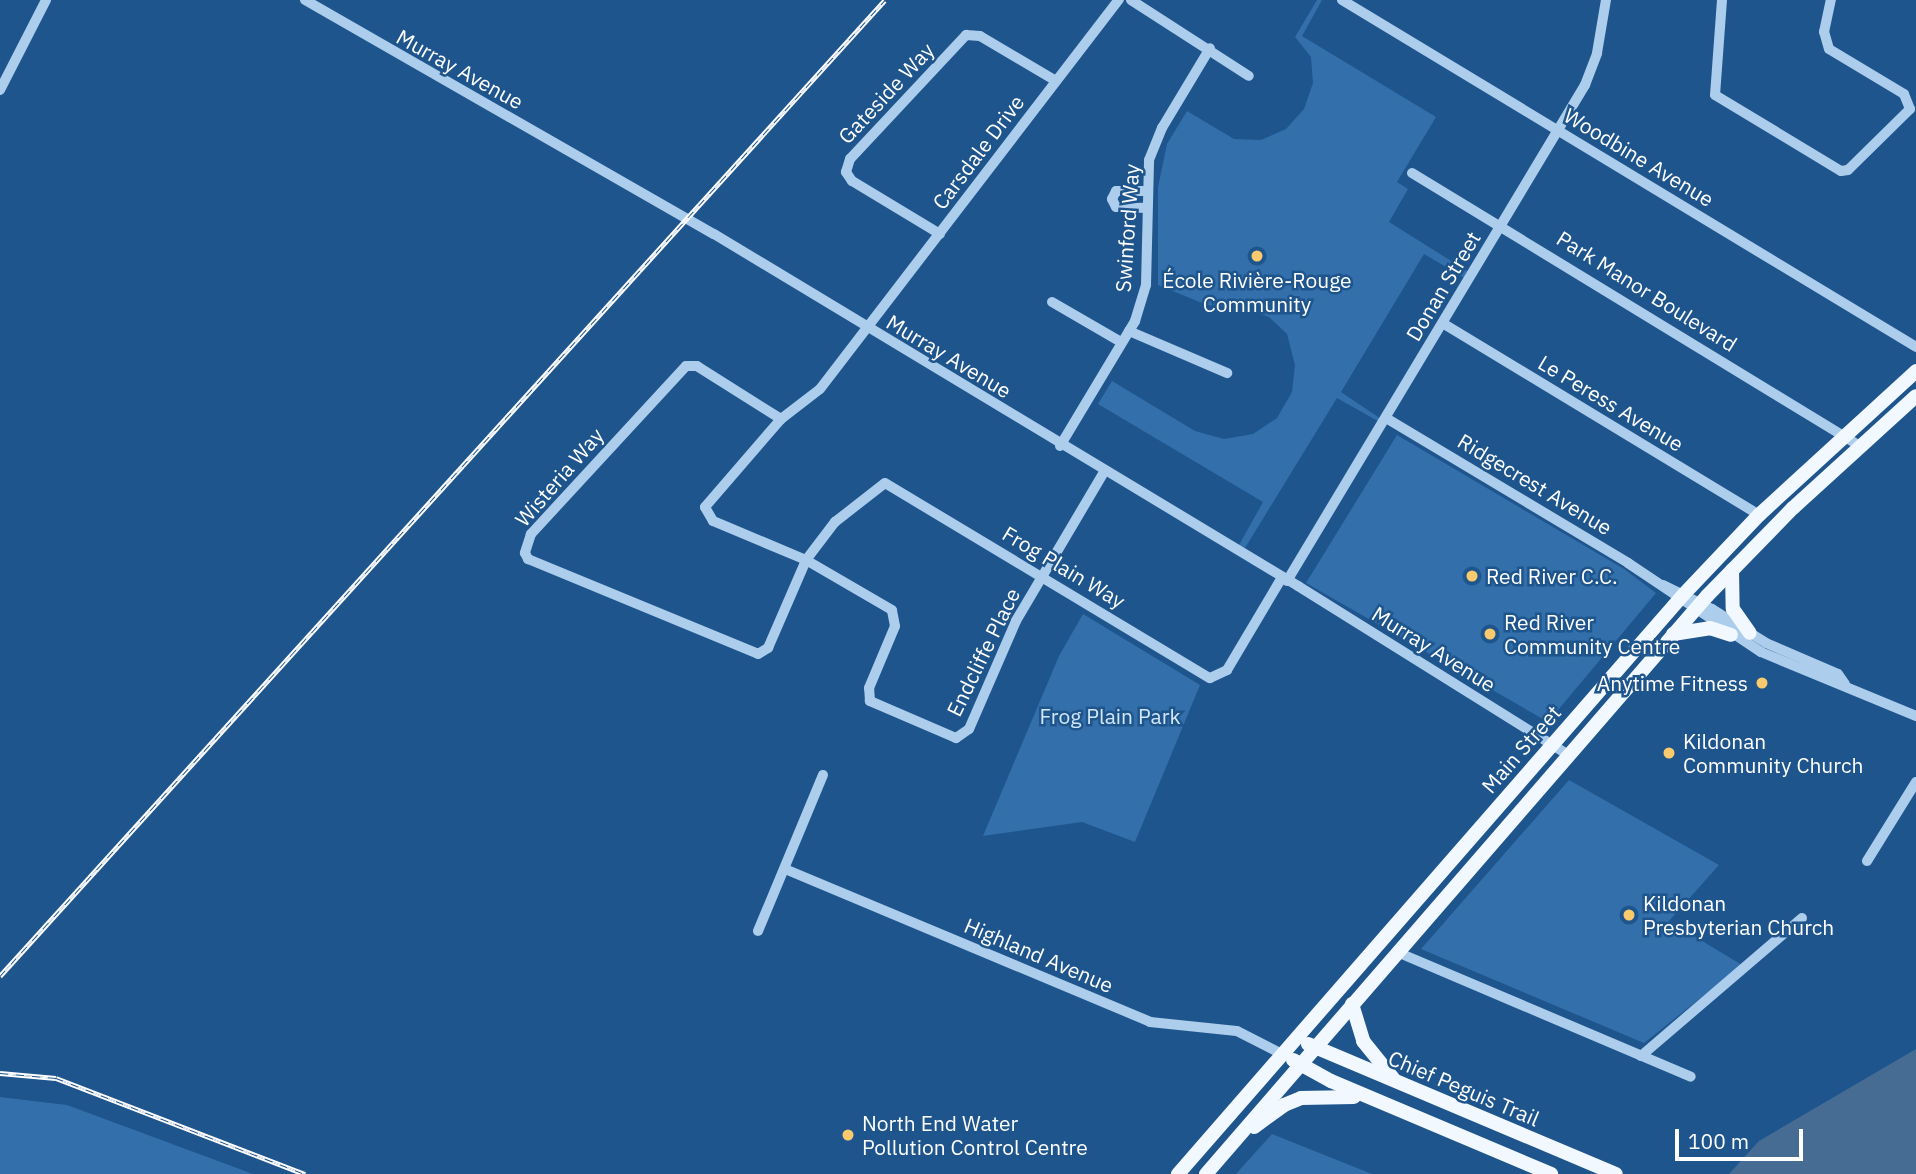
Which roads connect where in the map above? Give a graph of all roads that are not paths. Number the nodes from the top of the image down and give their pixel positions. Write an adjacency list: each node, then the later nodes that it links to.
1 (47, 0): 12 (street)
2 (305, 0): 21 (street, Murray Avenue)
3 (1119, 0): 11 (street, Carsdale Drive)
4 (1131, 0): 9 (street)
5 (1342, 0): 13 (street, Woodbine Avenue)
6 (1606, 0): 13 (street, Donan Street)
7 (1722, 0): 8 (street)
8 (1831, 0)
9 (1210, 48): 10 (street); 15 (street, Swinford Way)
10 (1250, 76)
11 (1056, 81): 18 (street, Carsdale Drive); 18 (street, Gateside Way)
12 (0, 90)
13 (1558, 133): 17 (street, Donan Street); 24 (street, Woodbine Avenue)
14 (1412, 173): 17 (street, Park Manor Boulevard)
15 (1147, 191): 16 (street, Swinford Way); 16 (street)
16 (1146, 208): 22 (street, Swinford Way)
17 (1501, 227): 20 (street, Donan Street); 30 (street, Park Manor Boulevard)
18 (940, 234): 21 (street, Carsdale Drive)
19 (1052, 302): 23 (street)
20 (1444, 324): 28 (street, Donan Street); 34 (street, Le Peress Avenue)
21 (868, 329): 29 (street, Carsdale Drive); 31 (street, Murray Avenue)
22 (1129, 331): 23 (street, Swinford Way); 26 (street)
23 (1121, 342): 31 (street, Swinford Way)
24 (1916, 347)
25 (1916, 371): 30 (main road, Main Street)
26 (1227, 373)
27 (1916, 396): 32 (main road, Main Street)
28 (1386, 418): 38 (street, Donan Street); 39 (street, Ridgecrest Avenue)
29 (781, 419): 35 (street, Carsdale Drive); 35 (street, Wisteria Way)
30 (1845, 436): 32 (street, Park Manor Boulevard); 34 (main road, Main Street)
31 (1060, 446): 33 (street, Murray Avenue)
32 (1860, 446): 36 (main road, Main Street)
33 (1104, 472): 37 (street, Endcliffe Place); 38 (street, Murray Avenue)
34 (1759, 514): 39 (main road, Main Street)
35 (806, 560): 37 (street, Frog Plain Way); 37 (street, Endcliffe Place)
36 (1732, 570): 40 (main road, Main Street); 41 (main road)
37 (1042, 576): 38 (street, Frog Plain Way)
38 (1284, 580): 46 (street, Murray Avenue)
39 (1682, 597): 40 (street, Ridgecrest Avenue); 46 (main road, Main Street)
40 (1698, 607): 41 (street, Ridgecrest Avenue); 42 (main road, Main Street); 43 (street, Ridgecrest Avenue)
41 (1749, 633): 44 (street, Ridgecrest Avenue)
42 (1673, 634): 43 (main road); 47 (main road, Main Street)
43 (1731, 635): 44 (street, Ridgecrest Avenue)
44 (1845, 684): 45 (street, Ridgecrest Avenue)
45 (1916, 716)
46 (1552, 744): 47 (street, Murray Avenue); 56 (main road, Main Street)
47 (1568, 755): 54 (main road, Main Street)
48 (823, 775): 51 (street)
49 (1916, 782): 50 (street)
50 (1867, 861)
51 (785, 869): 53 (street); 58 (street, Highland Avenue)
52 (1802, 918): 59 (street)
53 (758, 931)
54 (1397, 952): 55 (main road, Main Street); 59 (street)
55 (1352, 1004): 57 (main road, Main Street); 62 (main road)
56 (1296, 1039): 57 (main road, Chief Peguis Trail); 58 (main road, Main Street)
57 (1314, 1047): 60 (main road, Main Street); 62 (main road, Chief Peguis Trail)
58 (1282, 1054): 60 (main road); 65 (main road, Main Street)
59 (1641, 1056): 61 (street)
60 (1299, 1064): 63 (main road); 64 (main road, Main Street)
61 (1691, 1077)
62 (1399, 1084): 68 (main road, Chief Peguis Trail)
63 (1379, 1102): 64 (main road); 67 (main road)
64 (1234, 1142): 66 (main road, Main Street)
65 (1178, 1174)
66 (1206, 1174)
67 (1550, 1174)
68 (1616, 1174)

